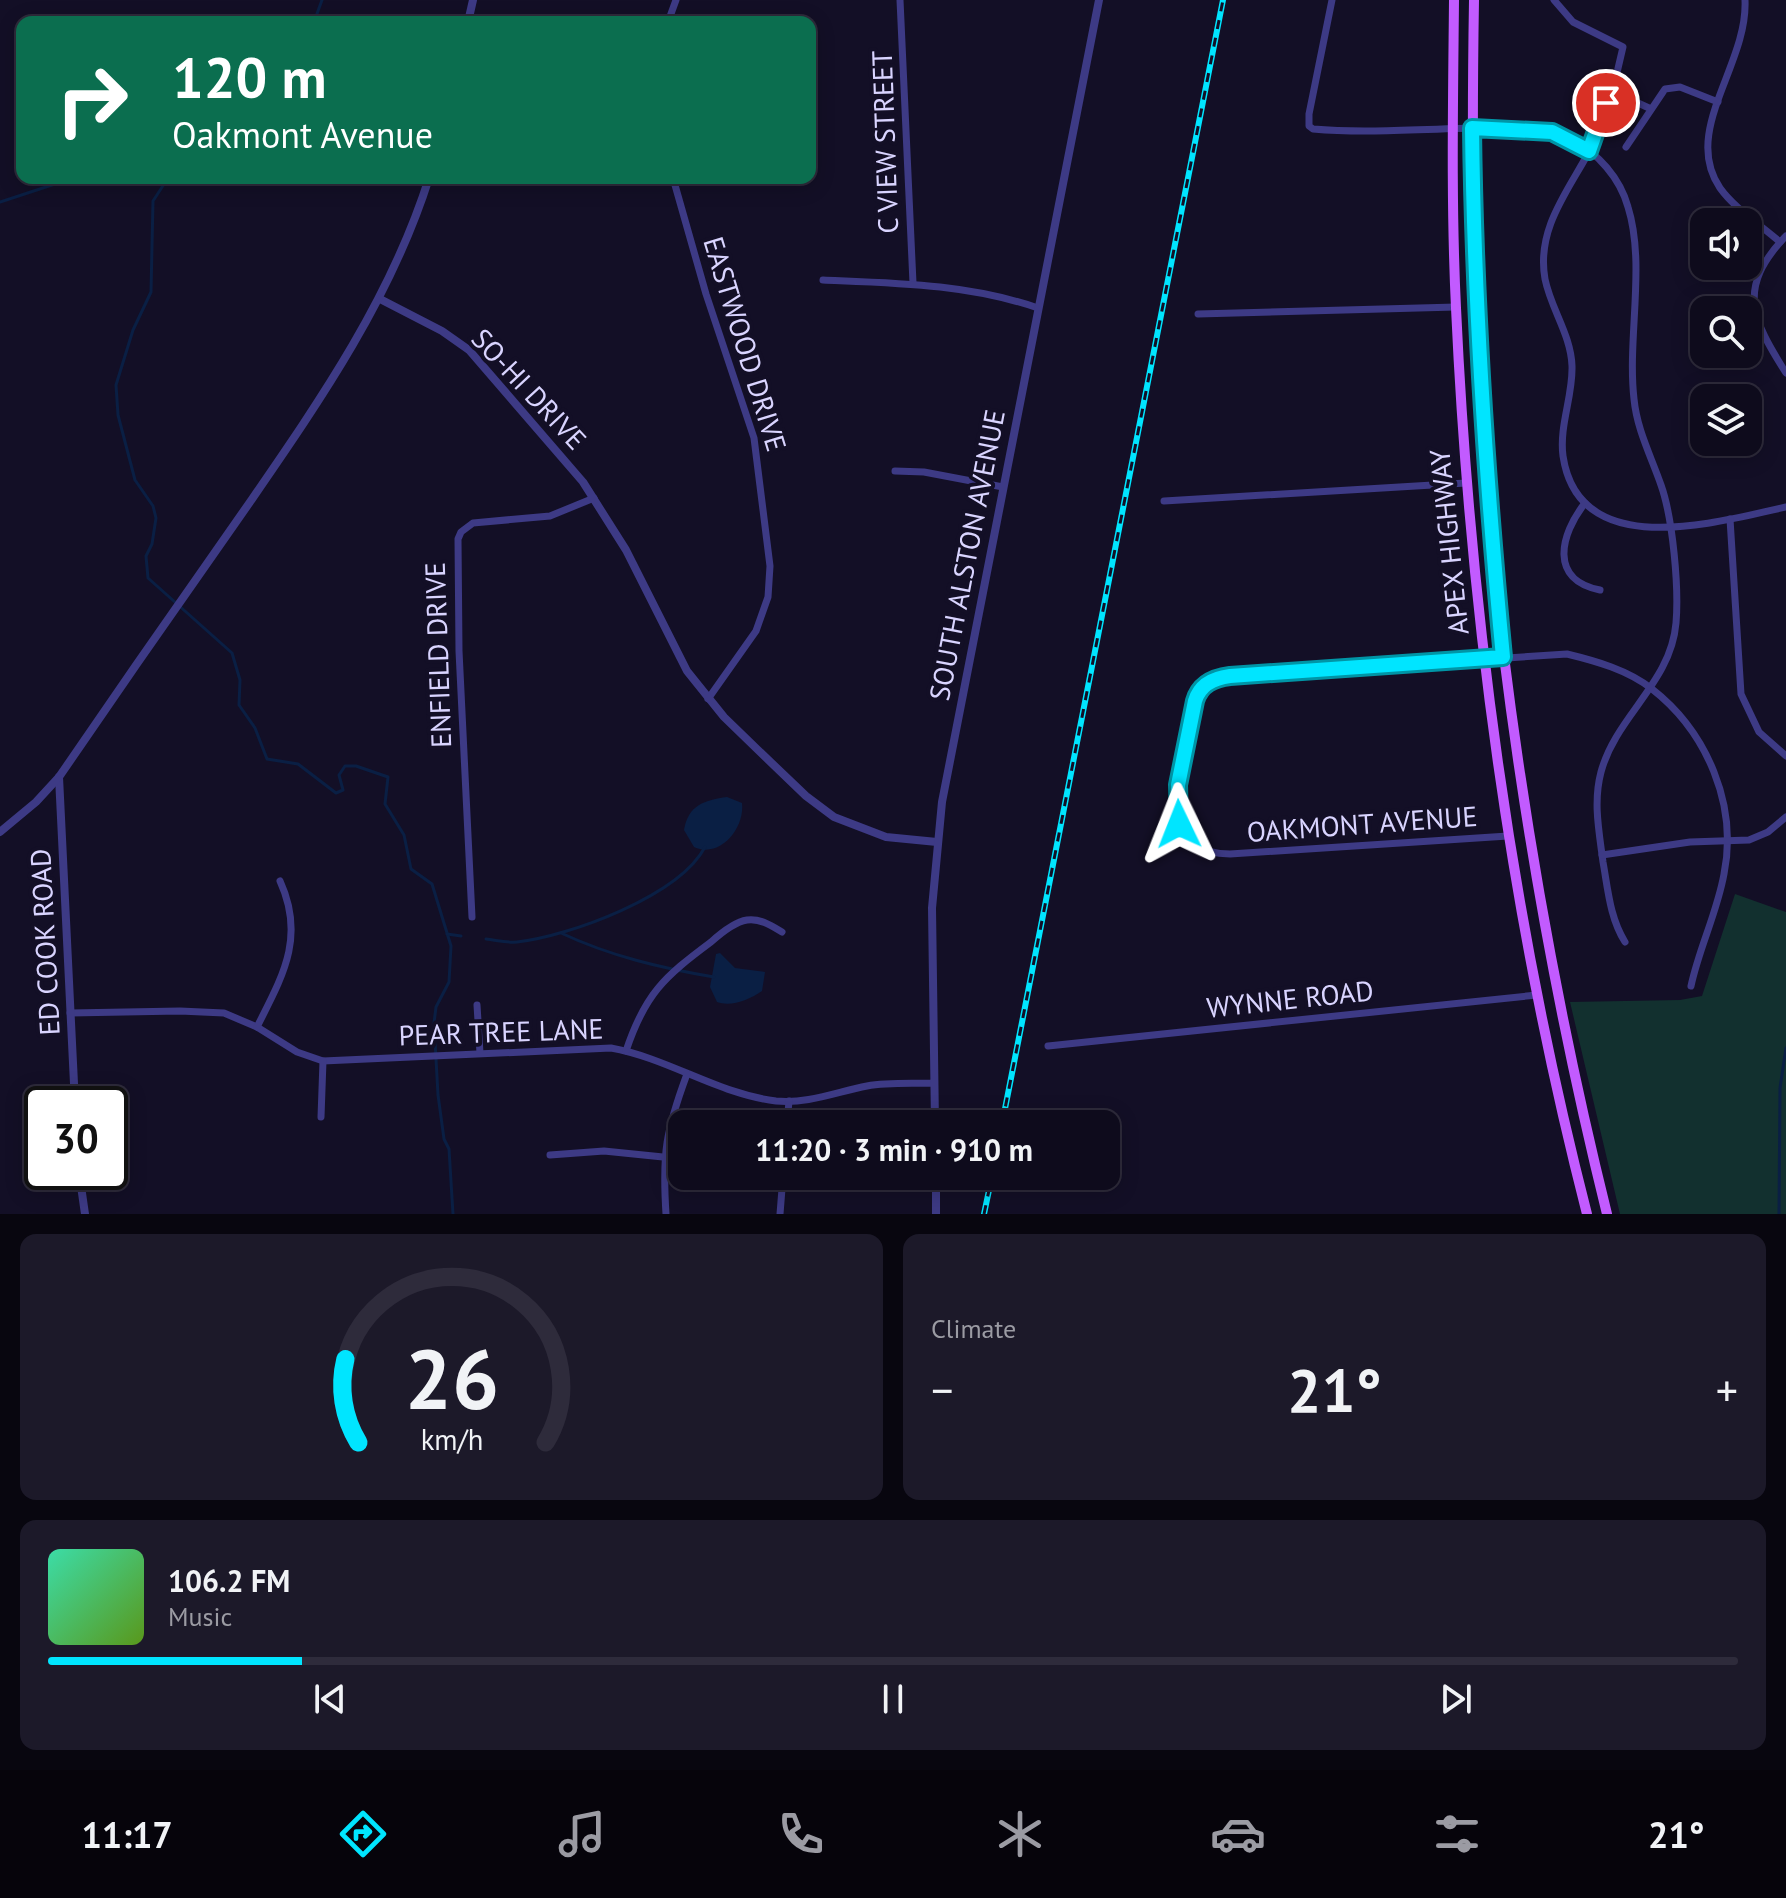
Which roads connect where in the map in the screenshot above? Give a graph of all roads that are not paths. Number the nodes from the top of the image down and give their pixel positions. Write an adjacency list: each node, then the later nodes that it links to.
1 (900, 0): 19 (street, C VIEW STREET)
2 (1099, 0): 22 (street, SOUTH ALSTON AVENUE)
3 (1332, 0): 11 (street)
4 (1454, 0): 11 (main road, APEX HIGHWAY)
5 (1474, 0): 12 (main road, APEX HIGHWAY)
6 (1554, 0): 8 (street)
7 (1745, 0): 9 (street)
8 (1612, 94): 10 (street); 14 (street)
9 (1718, 102): 10 (street); 17 (street)
10 (1649, 108): 13 (street)
11 (1453, 128): 12 (street); 21 (main road, APEX HIGHWAY)
12 (1472, 128): 14 (street); 35 (main road, APEX HIGHWAY)
13 (1626, 147)
14 (1589, 151): 30 (street); 33 (street)
15 (427, 184): 20 (street)
16 (675, 184): 38 (street, EASTWOOD DRIVE)
17 (1783, 239): 24 (street)
18 (823, 280): 19 (street)
19 (913, 283): 22 (street)
20 (380, 299): 28 (street, SO-HI DRIVE); 40 (street)
21 (1456, 307): 23 (street); 26 (main road, APEX HIGHWAY)
22 (1038, 308): 27 (street, SOUTH ALSTON AVENUE)
23 (1198, 314)
24 (1786, 373)
25 (895, 471): 27 (street)
26 (1466, 483): 29 (street); 36 (main road, APEX HIGHWAY)
27 (1003, 487): 45 (street, SOUTH ALSTON AVENUE)
28 (594, 498): 38 (street, SO-HI DRIVE); 48 (street, ENFIELD DRIVE)
29 (1164, 501)
30 (1585, 503): 33 (street); 34 (street)
31 (1786, 507): 32 (street)
32 (1730, 519): 33 (street); 39 (street)
33 (1670, 527): 37 (street)
34 (1600, 590)
35 (1503, 657): 36 (street); 37 (street); 77 (main road, APEX HIGHWAY)
36 (1485, 660): 43 (main road, APEX HIGHWAY); 43 (street, OAKMONT AVENUE)
37 (1651, 688): 44 (street); 46 (street)
38 (708, 699): 45 (street, SO-HI DRIVE)
39 (1786, 756)
40 (59, 777): 42 (street); 54 (street, ED COOK ROAD)
41 (1786, 817): 44 (street)
42 (0, 832)
43 (1508, 836): 52 (main road, APEX HIGHWAY)
44 (1728, 841): 46 (street); 51 (street)
45 (937, 842): 61 (street, SOUTH ALSTON AVENUE)
46 (1602, 855): 50 (street)
47 (280, 881): 55 (street)
48 (472, 917)
49 (782, 932): 57 (street)
50 (1625, 942)
51 (1691, 986)
52 (1537, 995): 56 (street, WYNNE ROAD); 76 (main road, APEX HIGHWAY)
53 (477, 1005): 58 (street)
54 (70, 1013): 55 (street, PEAR TREE LANE); 62 (street, ED COOK ROAD)
55 (257, 1027): 59 (street, PEAR TREE LANE)
56 (1048, 1046)
57 (626, 1051): 58 (street, PEAR TREE LANE); 60 (street, PEAR TREE LANE)
58 (480, 1053): 59 (street, PEAR TREE LANE)
59 (323, 1061): 66 (street)
60 (687, 1074): 63 (street, PEAR TREE LANE); 68 (street)
61 (934, 1083): 63 (street, PEAR TREE LANE); 65 (street, SOUTH ALSTON AVENUE)
62 (74, 1086)
63 (789, 1101): 64 (street)
64 (788, 1110)
65 (935, 1110)
66 (321, 1117)
67 (550, 1155): 68 (street)
68 (663, 1157): 73 (street)
69 (82, 1190): 72 (street)
70 (782, 1190): 74 (street)
71 (936, 1190): 75 (street)
72 (85, 1214)
73 (666, 1214)
74 (780, 1214)
75 (936, 1214)
76 (1587, 1214)
77 (1606, 1214)

